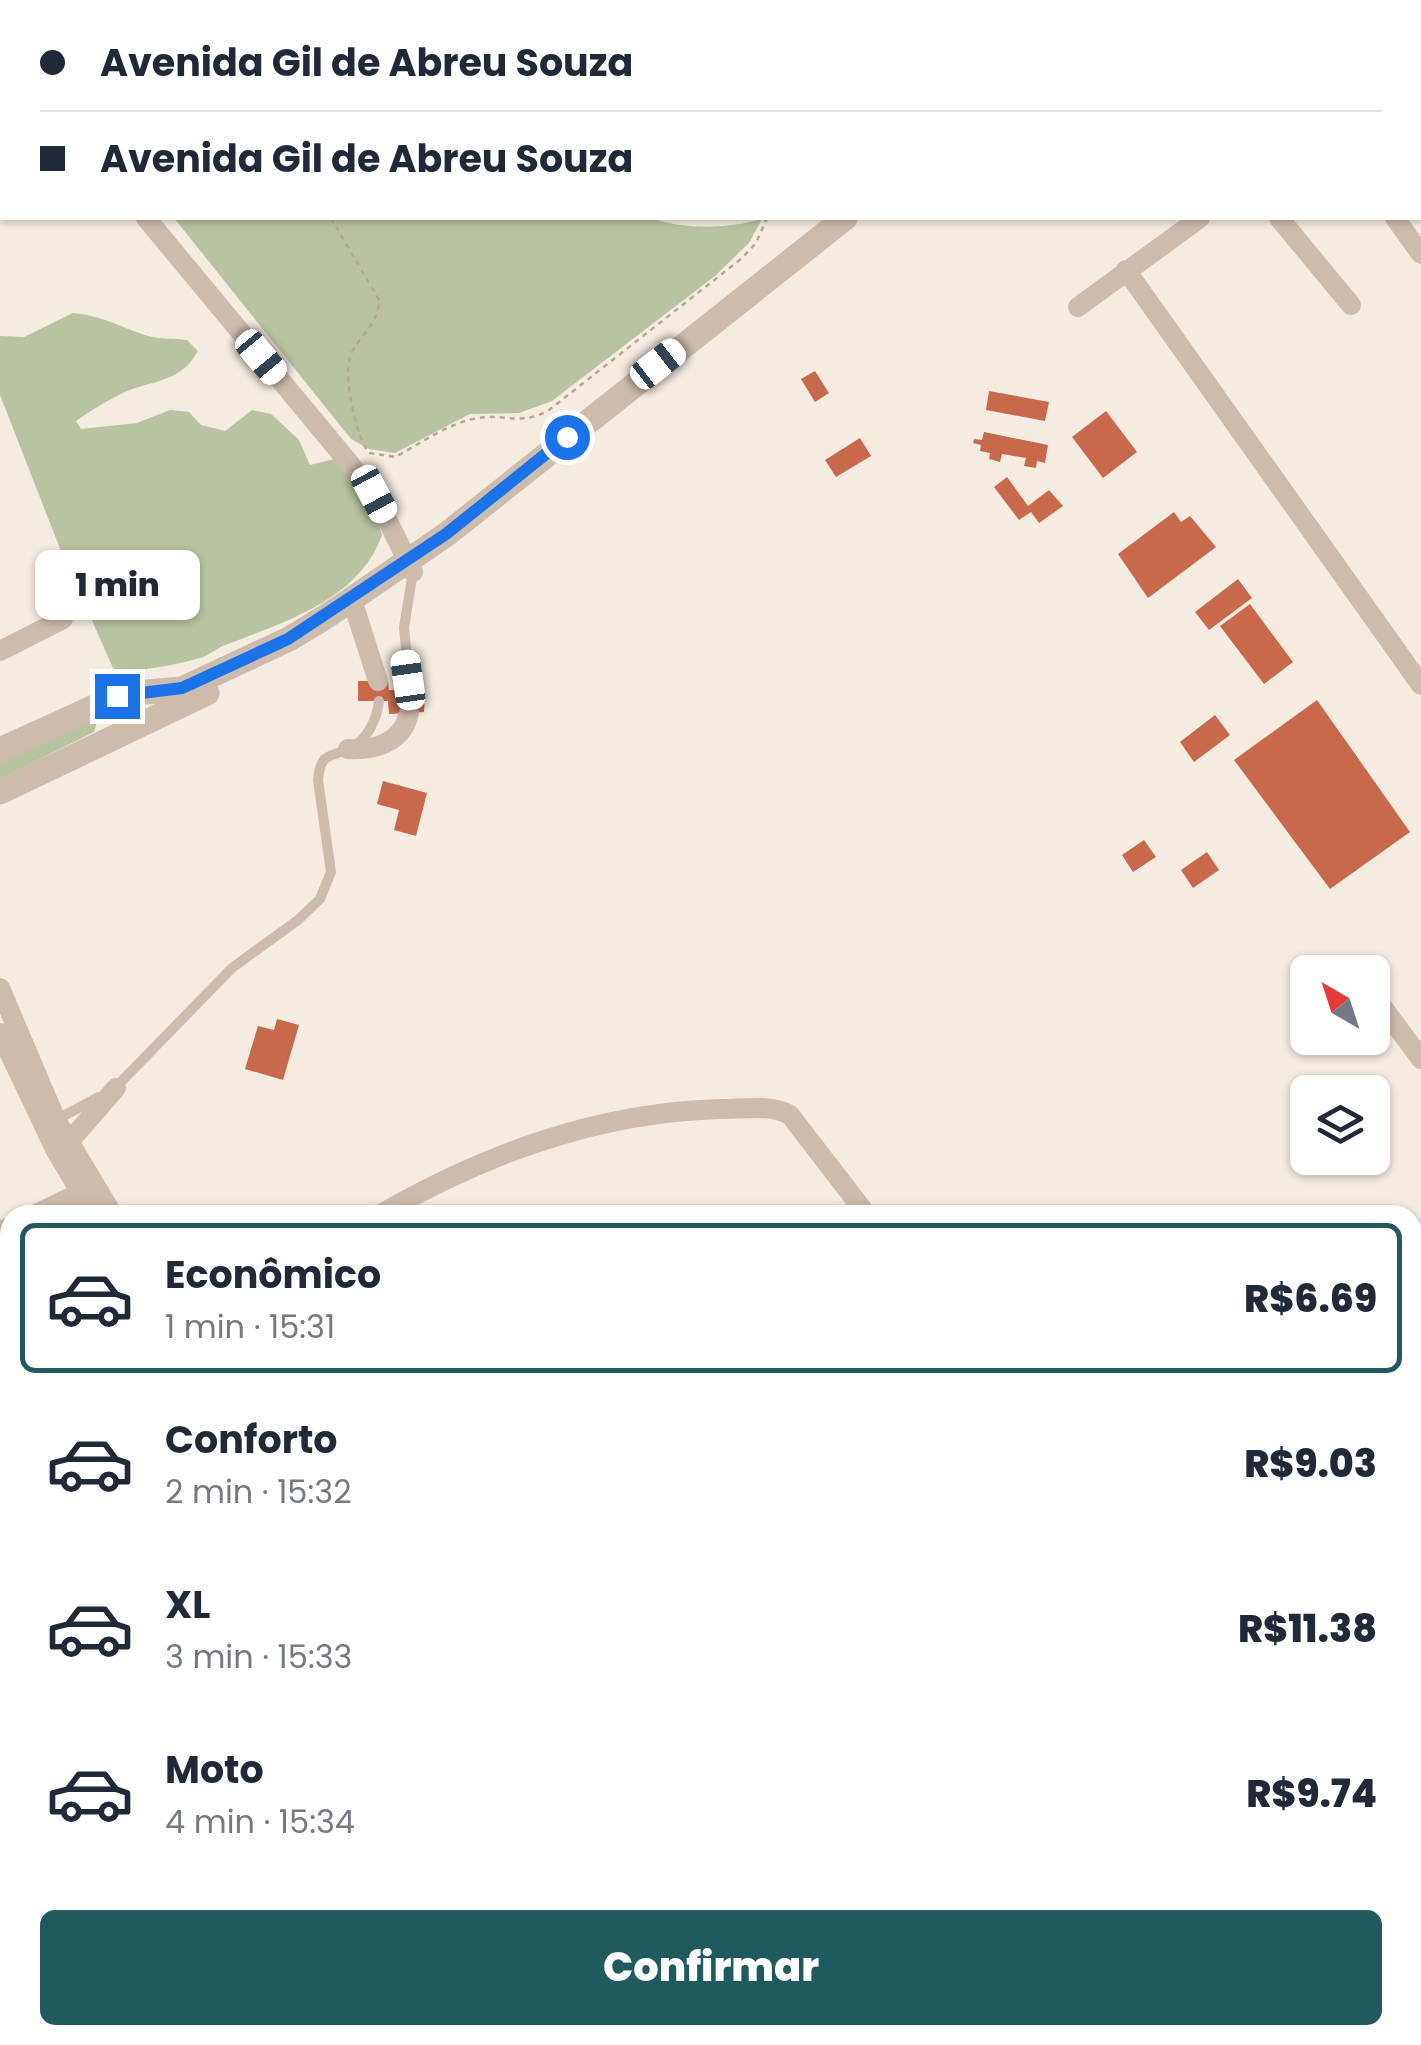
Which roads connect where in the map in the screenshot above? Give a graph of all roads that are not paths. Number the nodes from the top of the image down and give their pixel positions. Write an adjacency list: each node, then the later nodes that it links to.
1 (148, 220): 10 (street)
2 (842, 220): 10 (street)
3 (1197, 220): 7 (street)
4 (1280, 220): 8 (street)
5 (1396, 220): 6 (street)
6 (1421, 254)
7 (1126, 270): 9 (street); 14 (street)
8 (1351, 305)
9 (1078, 306)
10 (410, 565): 11 (street); 16 (lane)
11 (355, 608): 15 (street); 17 (street); 21 (street)
12 (63, 619): 13 (street)
13 (0, 651)
14 (1421, 684)
15 (378, 691): 19 (lane)
16 (410, 691)
17 (94, 707): 20 (street); 21 (street)
18 (409, 713): 19 (street)
19 (348, 749): 27 (lane)
20 (0, 750)
21 (72, 758): 22 (street)
22 (0, 792)
23 (2, 1000): 28 (street)
24 (1390, 1017): 26 (street)
25 (0, 1033): 30 (street)
26 (1421, 1059)
27 (116, 1088): 28 (lane); 29 (street)
28 (56, 1120): 29 (street)
29 (68, 1142): 30 (street)
30 (86, 1189): 31 (street); 32 (street); 33 (street)
31 (54, 1205)
32 (91, 1205)
33 (103, 1205)
34 (396, 1205): 35 (street)
35 (859, 1205)

